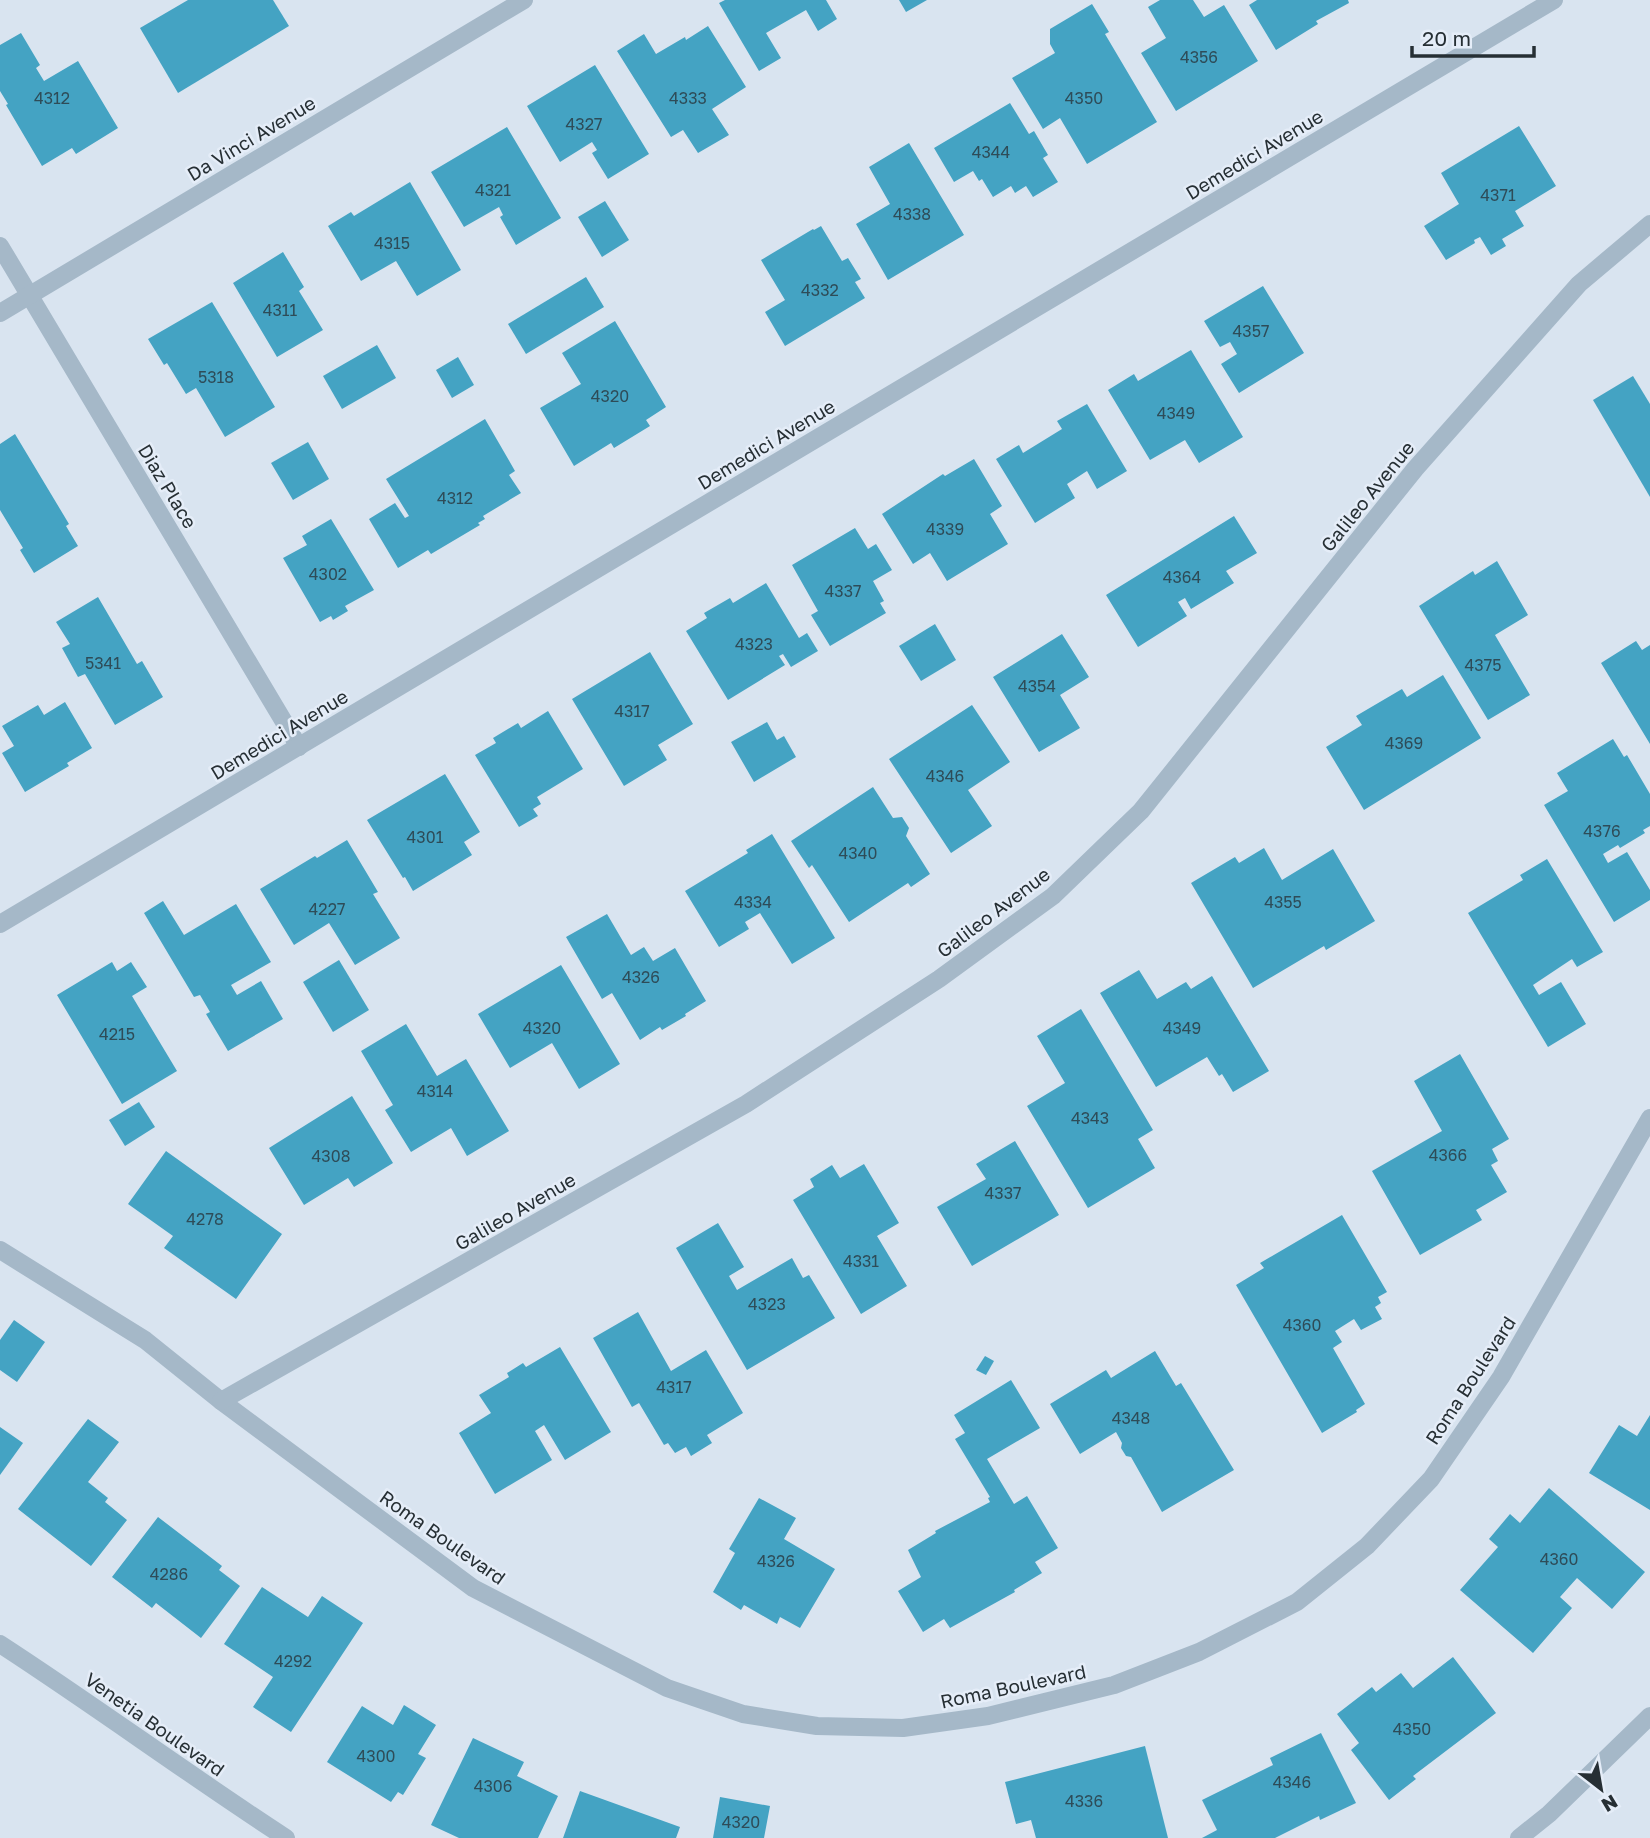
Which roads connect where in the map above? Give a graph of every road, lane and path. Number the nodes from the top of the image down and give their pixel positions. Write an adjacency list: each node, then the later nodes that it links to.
1 (524, 0): 5 (street, Da Vinci Avenue)
2 (1554, 0): 7 (street, Demedici Avenue)
3 (1650, 224): 11 (street, Galileo Avenue)
4 (0, 246): 5 (street, Diaz Place)
5 (29, 295): 6 (street, Da Vinci Avenue); 7 (street, Diaz Place)
6 (0, 313)
7 (299, 747): 8 (street, Demedici Avenue)
8 (0, 924)
9 (1650, 1118): 11 (street, Roma Boulevard)
10 (0, 1250): 11 (street, Roma Boulevard)
11 (221, 1401)
12 (0, 1644): 14 (street, Venetia Boulevard)
13 (1650, 1716): 15 (street)
14 (286, 1838)
15 (1519, 1838)

